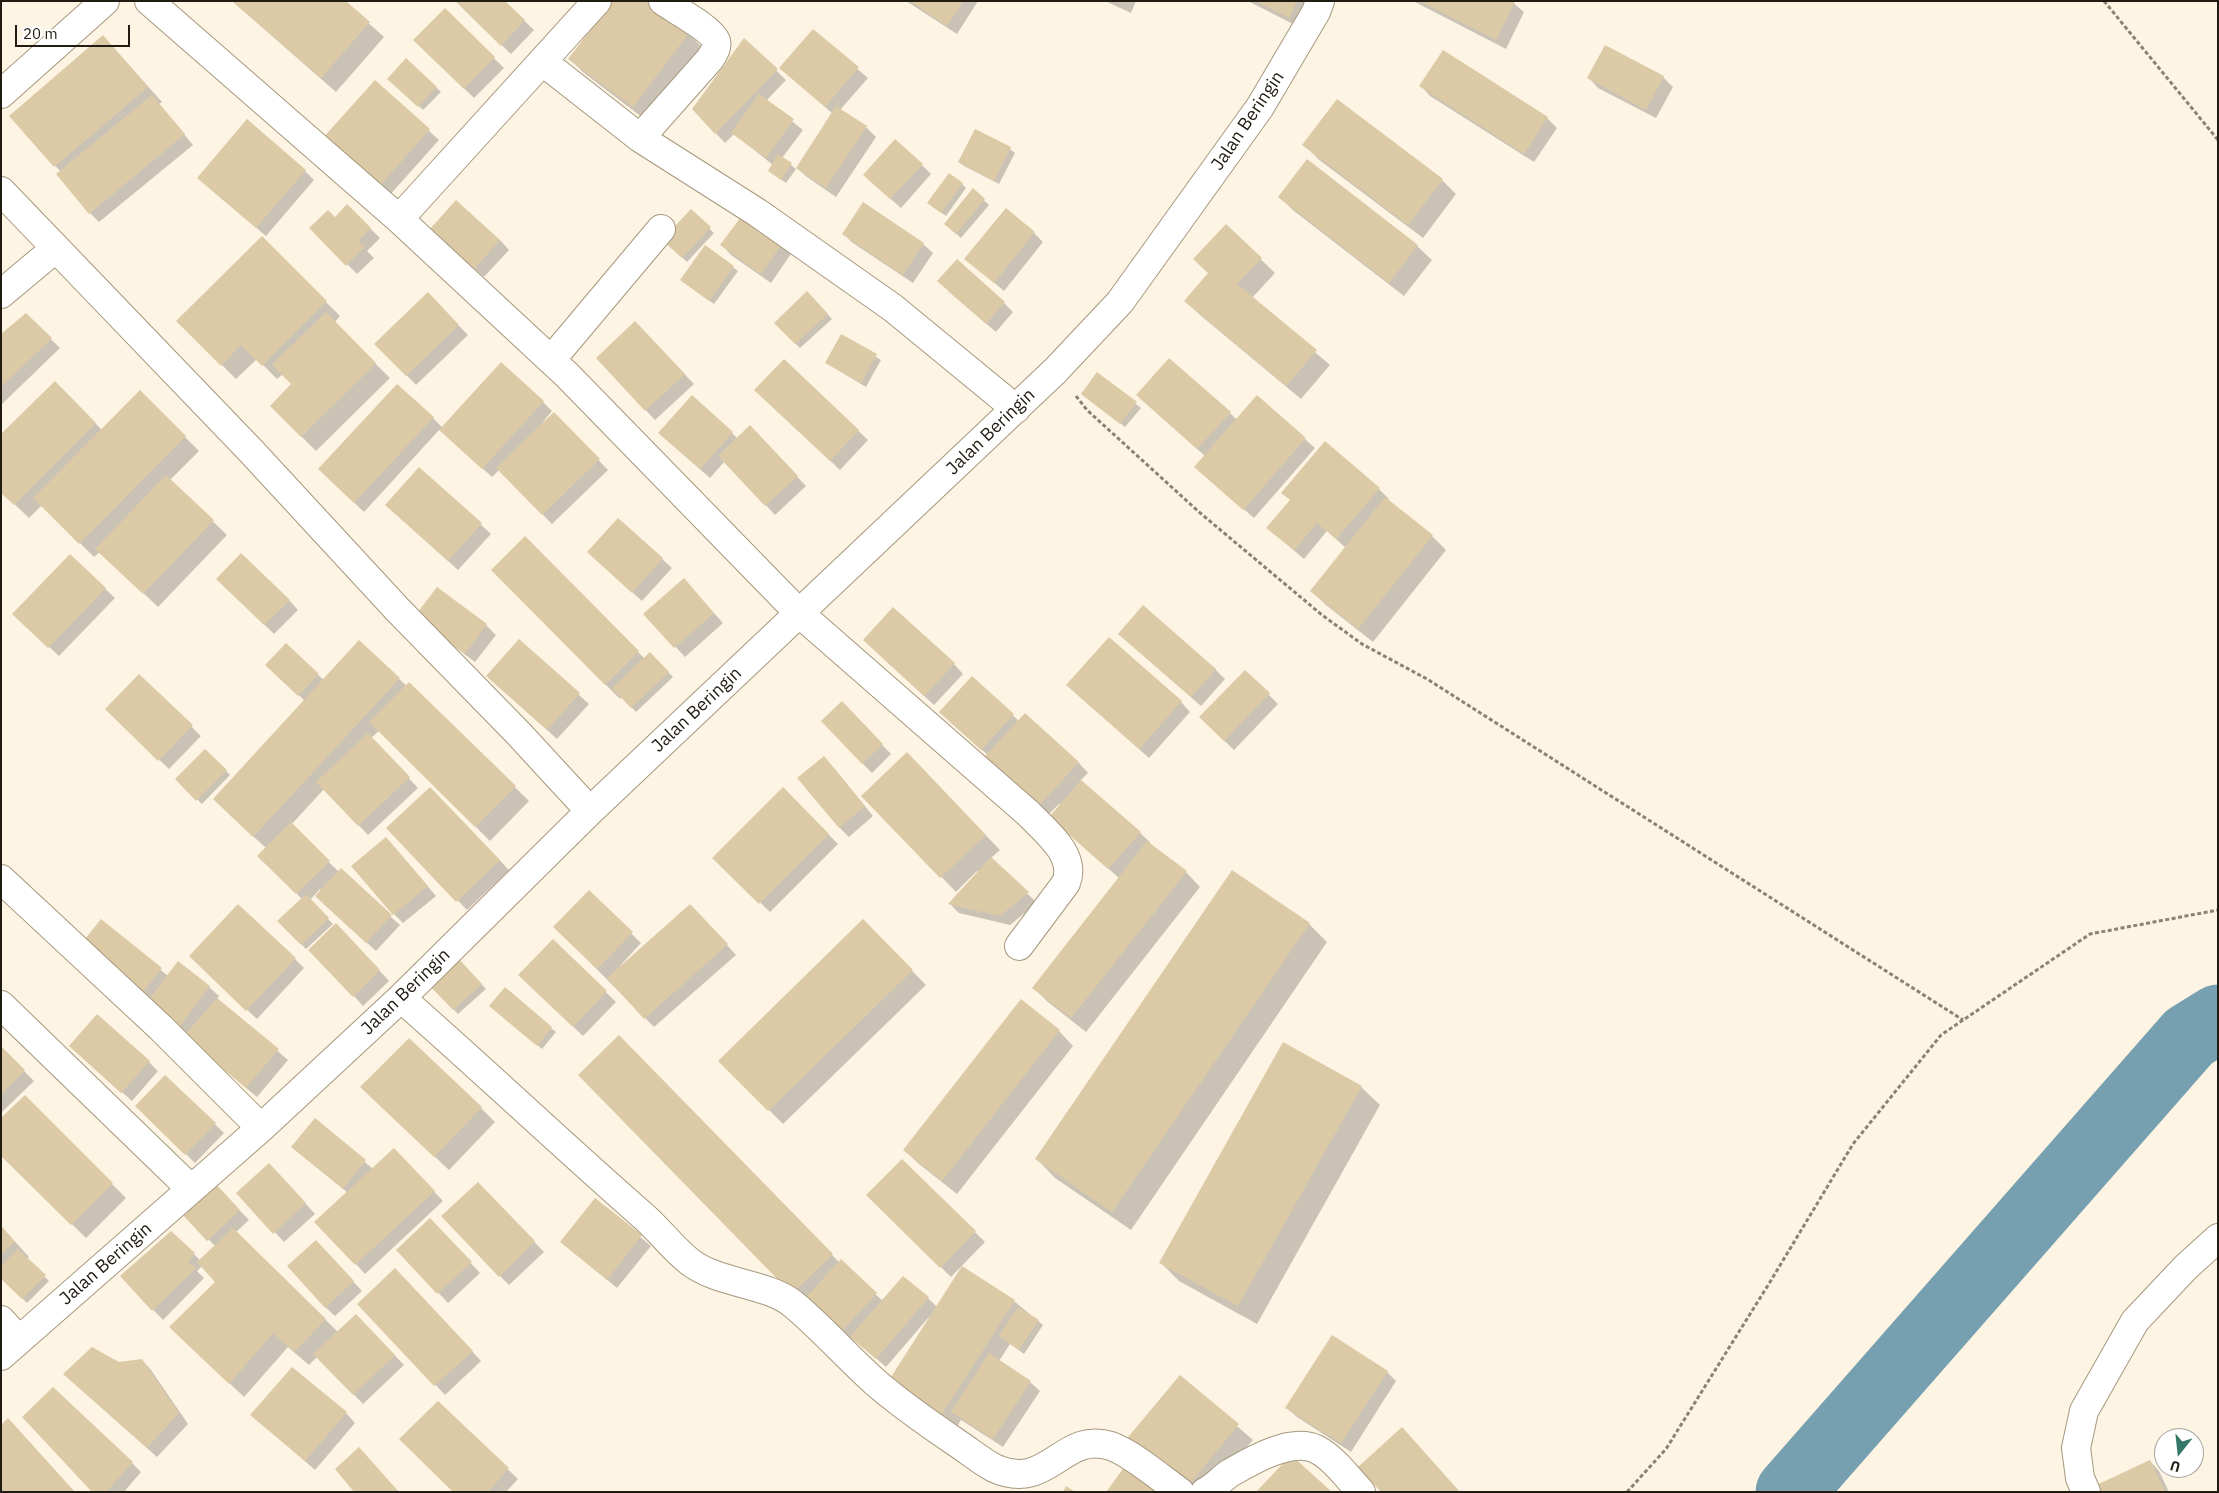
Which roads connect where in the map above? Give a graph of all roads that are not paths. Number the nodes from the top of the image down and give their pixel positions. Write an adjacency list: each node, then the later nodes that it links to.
1 (105, 1): 7 (street)
2 (149, 1): 10 (street)
3 (597, 1): 6 (street)
4 (663, 1): 8 (street)
5 (1320, 1): 15 (street, Jalan Beringin)
6 (543, 62): 8 (street); 10 (street)
7 (1, 94)
8 (640, 138): 15 (street)
9 (1, 191): 12 (street)
10 (399, 219): 14 (street)
11 (661, 229): 14 (street)
12 (56, 248): 13 (street); 17 (street)
13 (1, 294)
14 (551, 360): 16 (street)
15 (1016, 409): 16 (street, Jalan Beringin)
16 (799, 614): 17 (street, Jalan Beringin); 19 (street)
17 (590, 811): 20 (street, Jalan Beringin)
18 (1, 879): 22 (street)
19 (1020, 946)
20 (401, 998): 22 (street, Jalan Beringin); 27 (street)
21 (1, 1005): 23 (street)
22 (261, 1128): 23 (street, Jalan Beringin)
23 (191, 1189): 26 (street, Jalan Beringin)
24 (2218, 1238): 30 (street)
25 (1, 1320): 26 (street)
26 (10, 1348)
27 (1180, 1492)
28 (1206, 1492): 29 (street)
29 (1361, 1492)
30 (2086, 1492)

